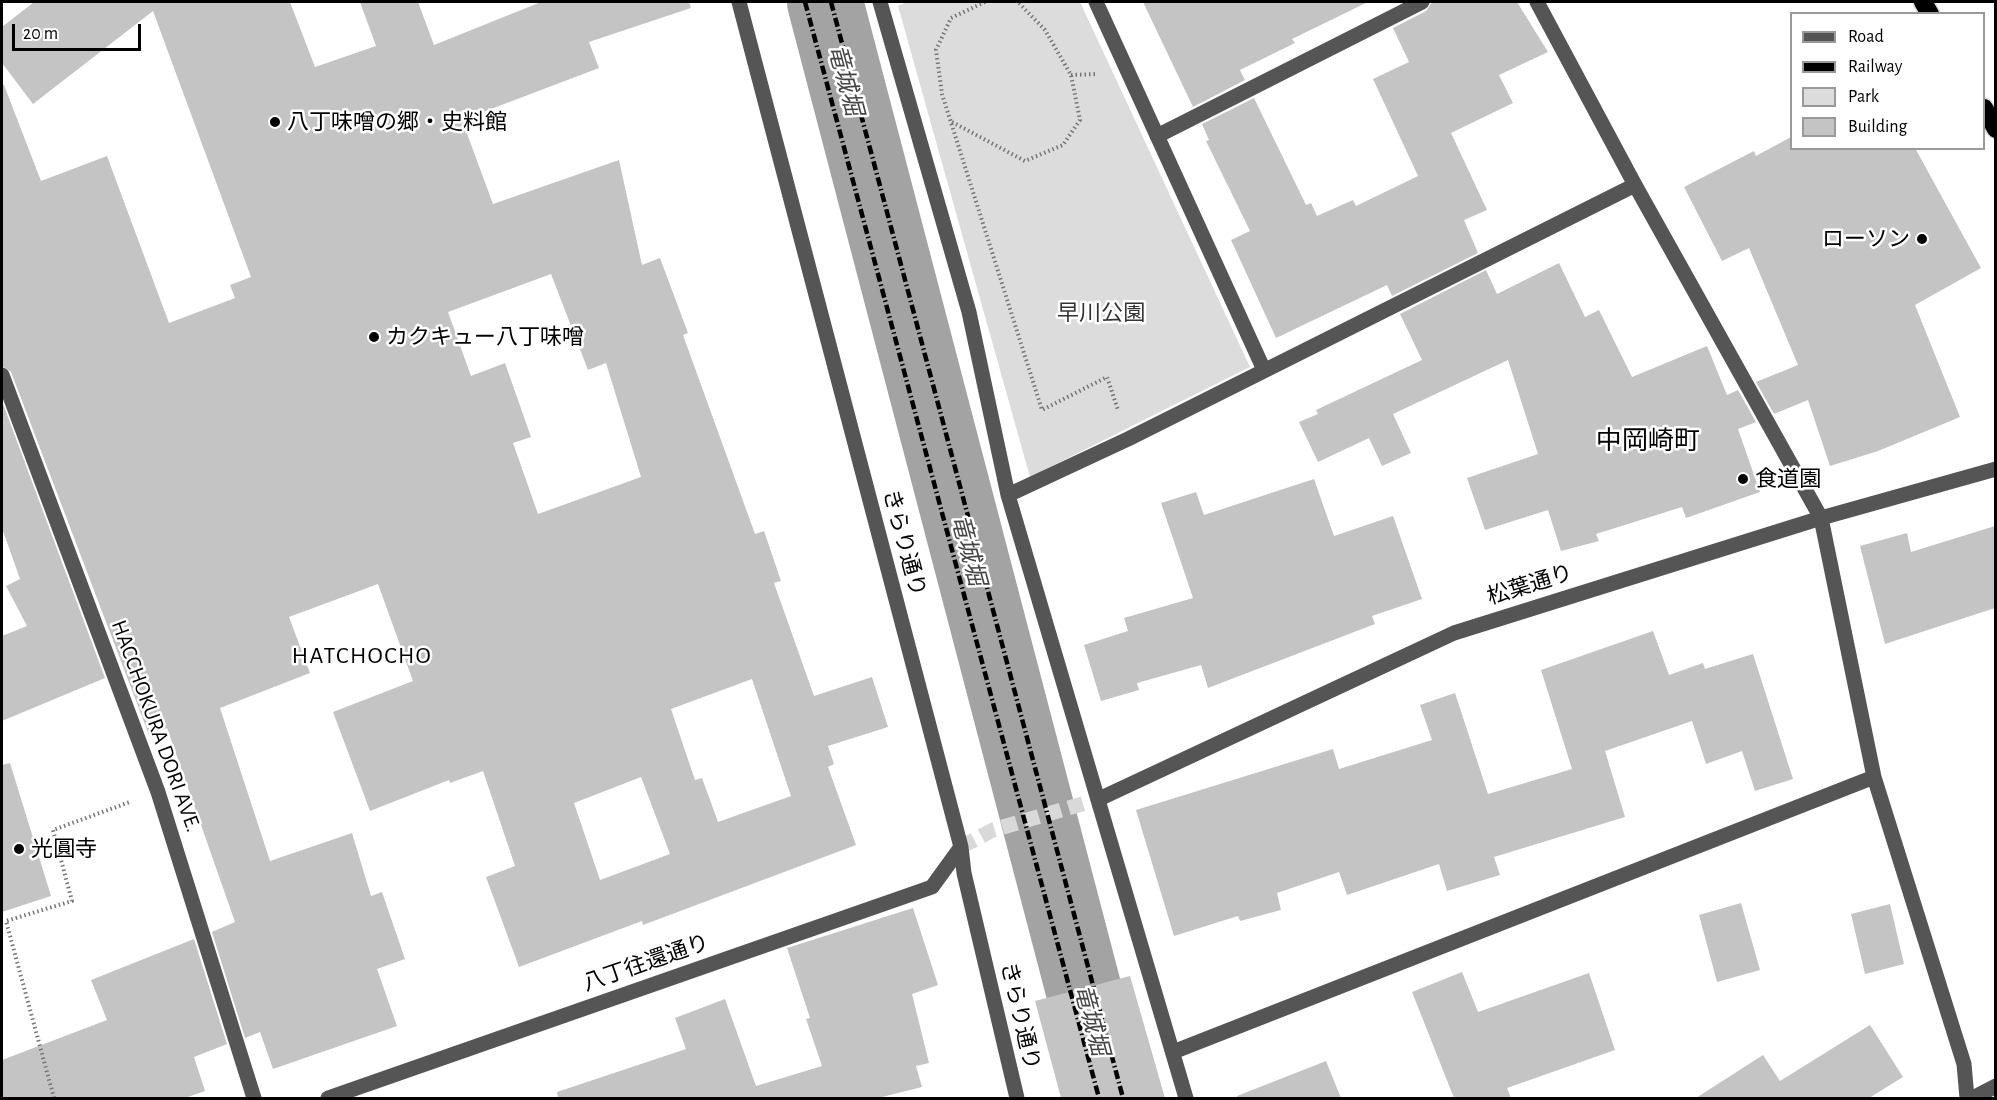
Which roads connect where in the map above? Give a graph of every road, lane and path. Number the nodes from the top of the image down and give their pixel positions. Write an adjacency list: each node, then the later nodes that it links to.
1 (739, 2): 22 (street, きらり通り)
2 (880, 2): 17 (street)
3 (984, 2): 9 (path)
4 (1018, 2): 9 (path)
5 (1096, 2): 11 (street)
6 (1422, 2): 11 (street)
7 (1537, 2): 12 (street)
8 (1985, 112): 10 (highway)
9 (951, 122): 15 (path)
10 (1995, 129)
11 (1157, 136): 13 (street)
12 (1635, 185): 13 (street); 18 (street)
13 (1264, 370): 15 (street)
14 (2, 375): 20 (street, HACCHOKURA DORI AVE.)
15 (1128, 439): 17 (street)
16 (1995, 469): 18 (street, 松葉通り)
17 (1008, 495): 21 (street)
18 (1821, 518): 19 (street); 21 (street, 松葉通り)
19 (1874, 777): 23 (street); 30 (street)
20 (158, 792): 25 (path); 26 (street, HACCHOKURA DORI AVE.)
21 (1099, 799): 23 (street)
22 (961, 847): 27 (street, 八丁往還通り); 28 (street, きらり通り)
23 (1173, 1052): 29 (street)
24 (1995, 1086): 31 (street)
25 (54, 1098)
26 (254, 1098)
27 (328, 1098)
28 (1017, 1098)
29 (1186, 1098)
30 (1967, 1098)
31 (1973, 1098)

